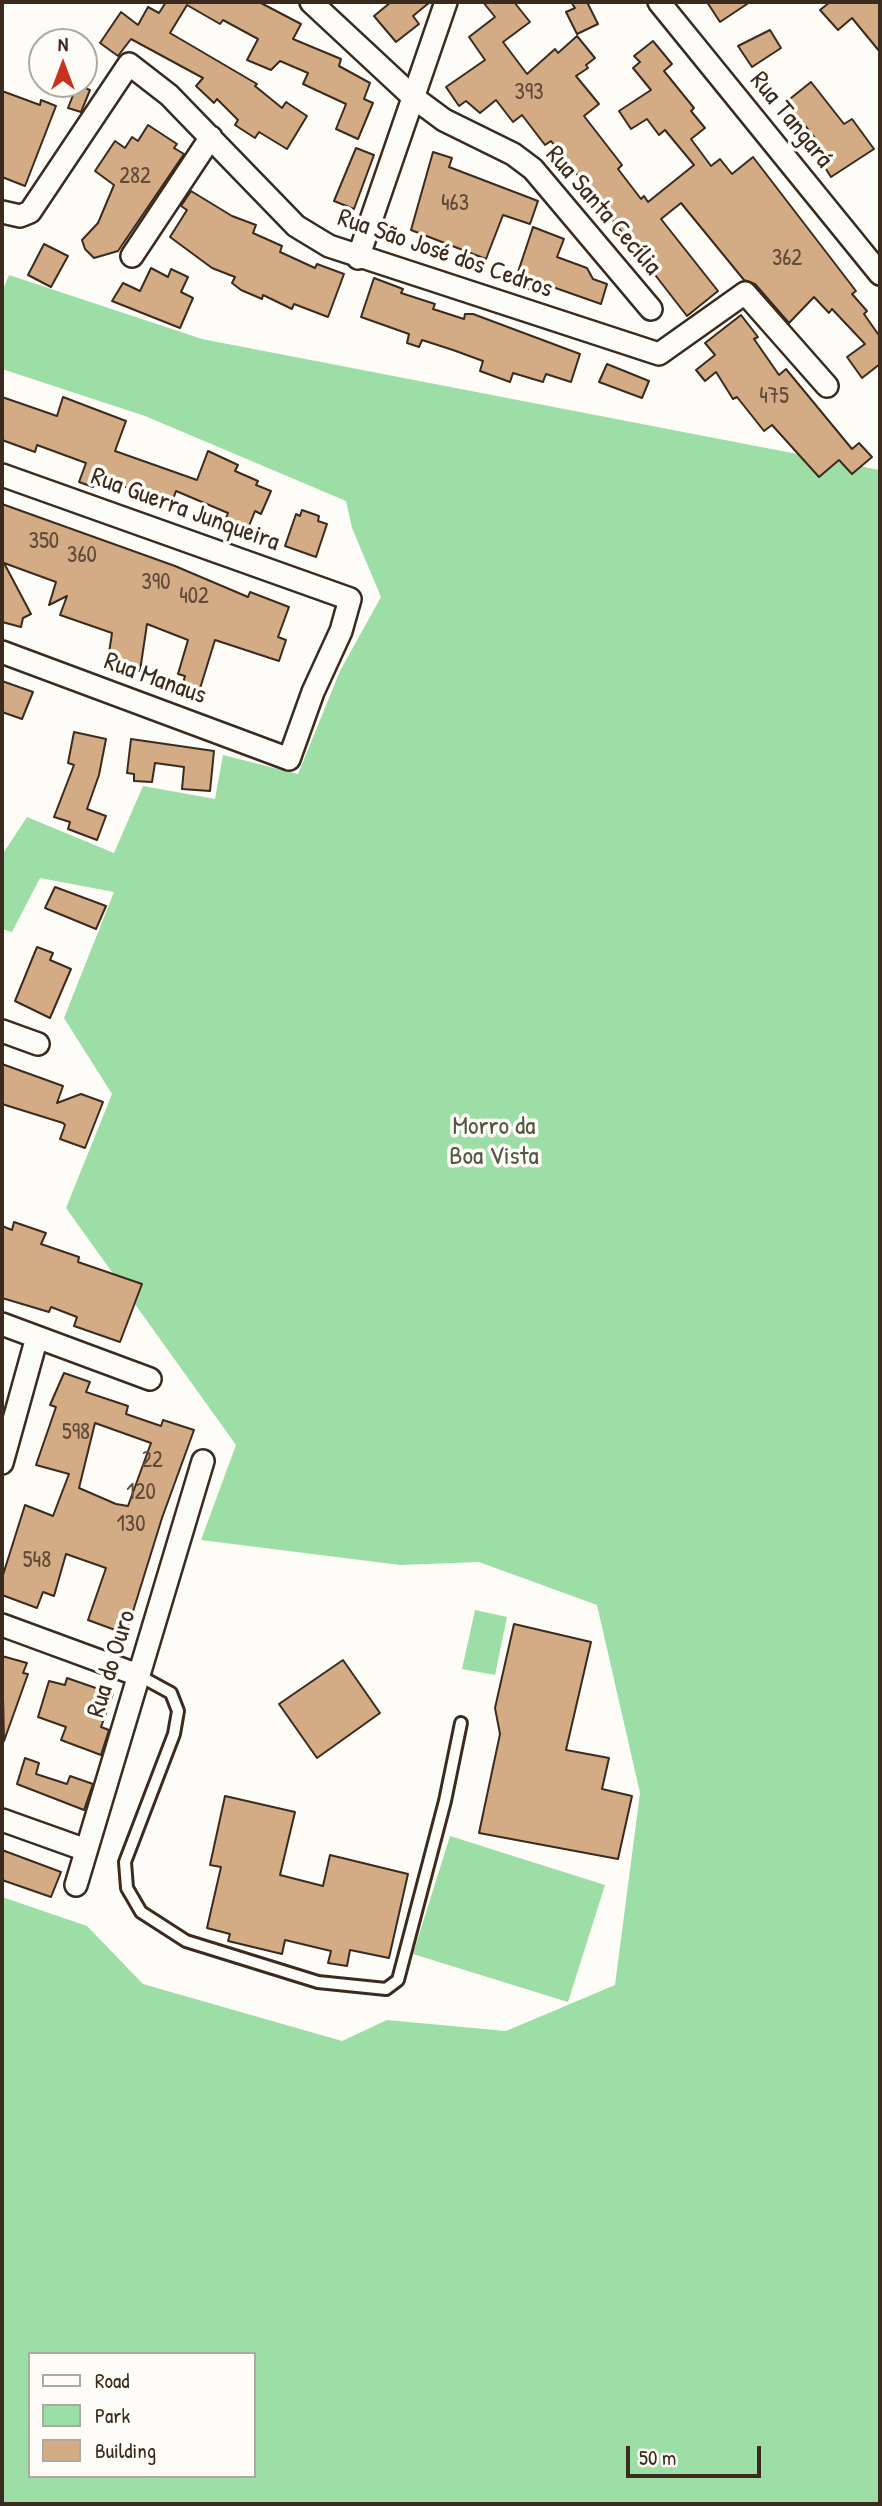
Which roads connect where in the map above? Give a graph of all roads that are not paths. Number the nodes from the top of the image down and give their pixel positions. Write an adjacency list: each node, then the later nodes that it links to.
1 (311, 2): 4 (street, Rua Santa Cecília)
2 (446, 2): 4 (street)
3 (659, 2): 9 (street, Rua Tangará)
4 (413, 97): 8 (street); 10 (street, Rua Santa Cecília)
5 (211, 137): 6 (street, Rua São José dos Cedros); 7 (street); 8 (street, Rua São José dos Cedros)
6 (2, 212)
7 (132, 256)
8 (358, 258): 11 (street, Rua São José dos Cedros)
9 (880, 274)
10 (652, 309)
11 (828, 386)
12 (2, 475): 14 (street, Rua Guerra Junqueira)
13 (2, 652): 14 (street, Rua Manaus)
14 (289, 758)
15 (2, 1031): 16 (street)
16 (38, 1044)
17 (2, 1324): 18 (street)
18 (37, 1337): 19 (street); 21 (street)
19 (150, 1379)
20 (203, 1461): 23 (street, Rua do Ouro)
21 (2, 1463)
22 (2, 1625): 23 (street)
23 (138, 1675): 24 (lane); 26 (street, Rua do Ouro)
24 (461, 1723)
25 (2, 1820): 26 (street)
26 (86, 1850): 27 (street, Rua do Ouro)
27 (76, 1885)

